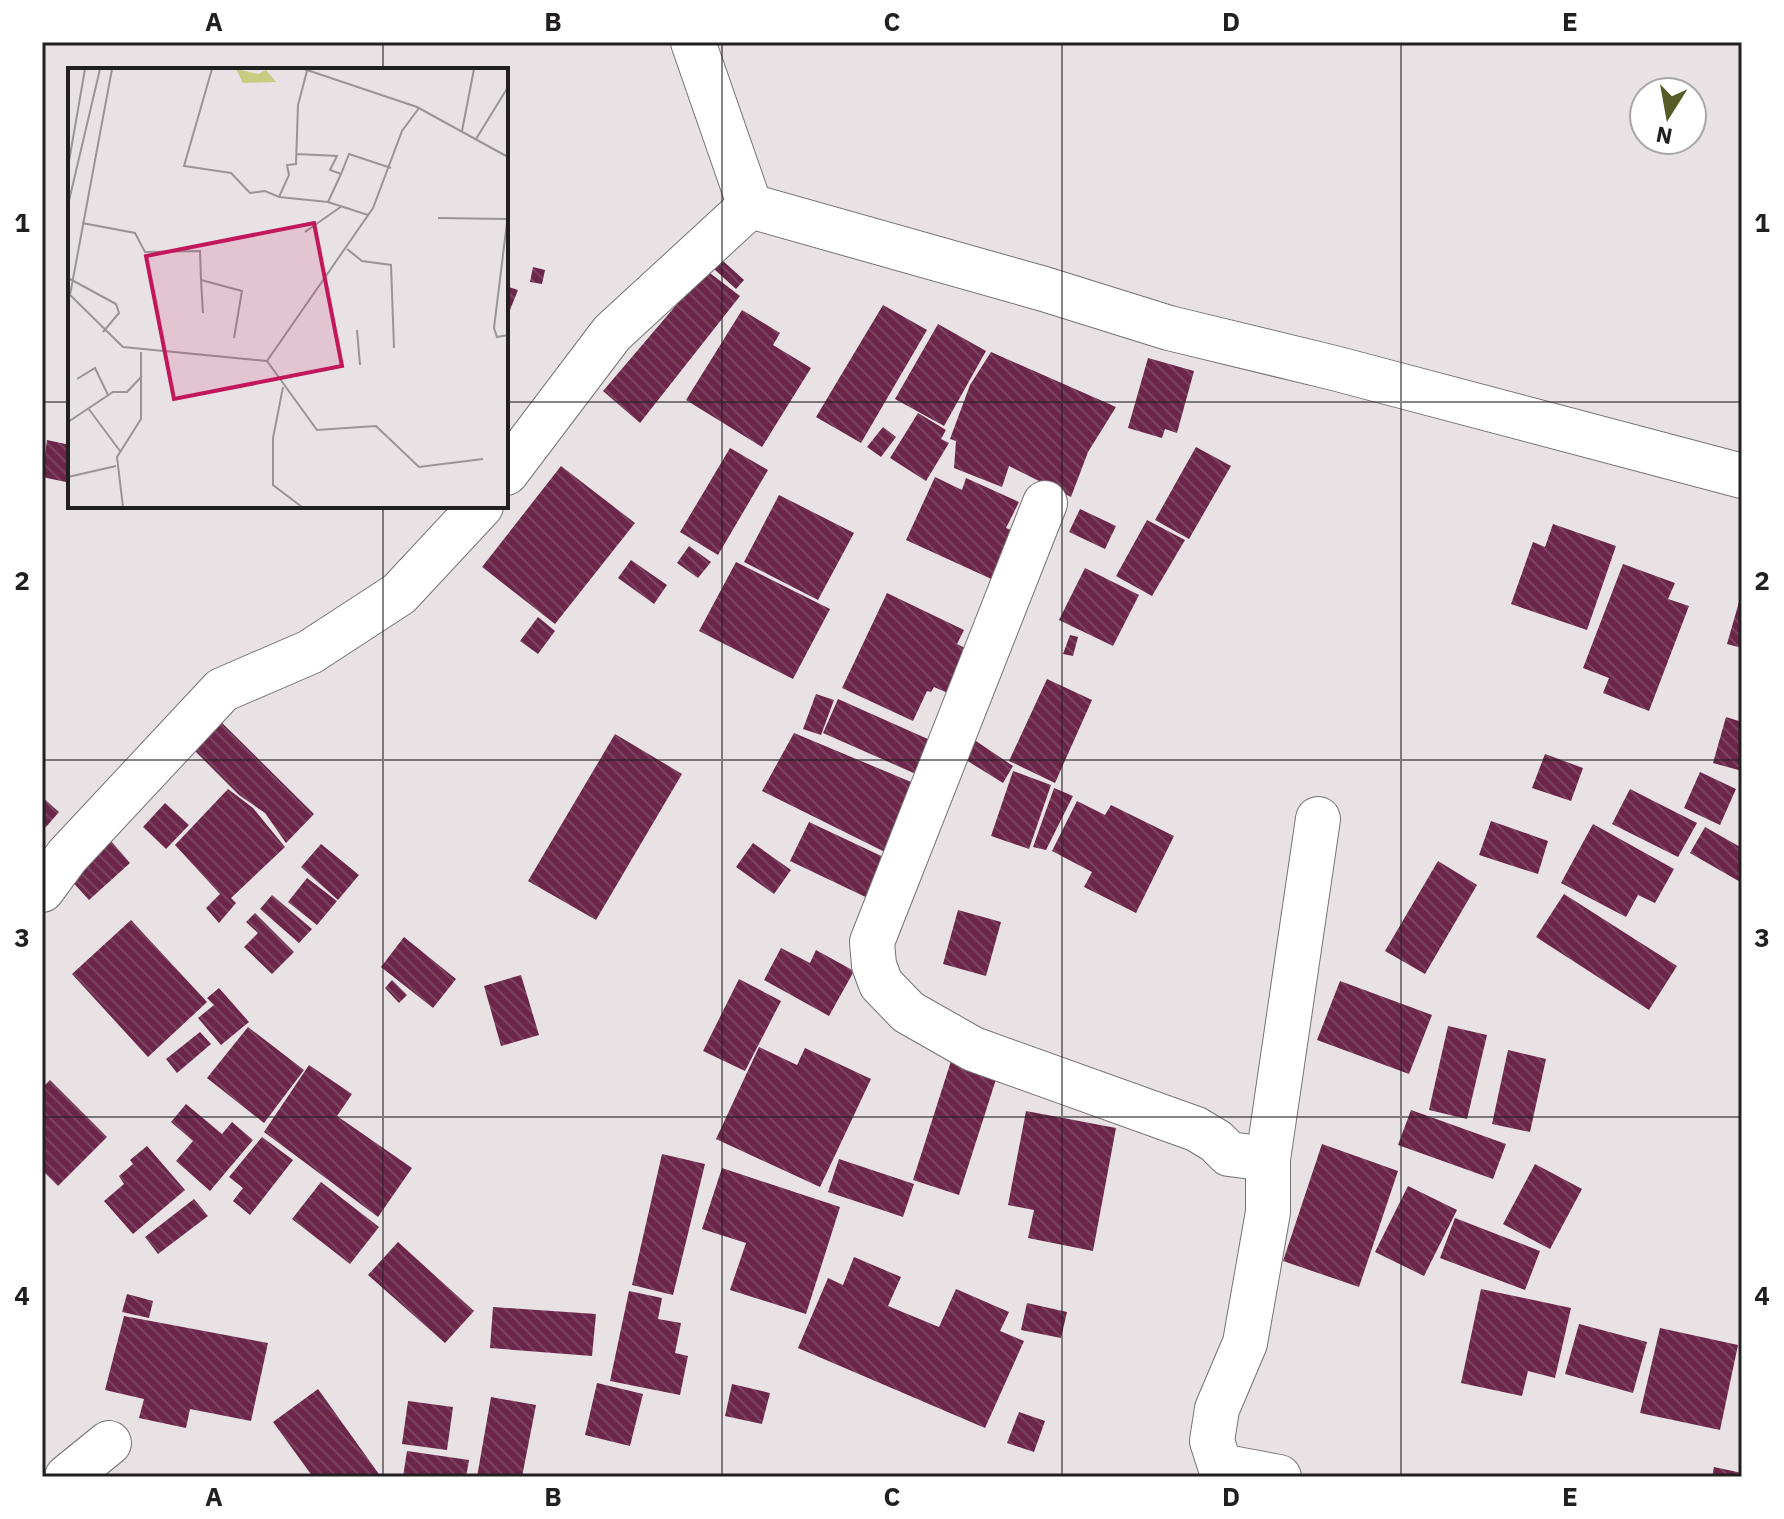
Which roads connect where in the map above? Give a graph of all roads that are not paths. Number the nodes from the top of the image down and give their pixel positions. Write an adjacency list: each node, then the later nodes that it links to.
1 (693, 42): 2 (street)
2 (750, 206): 3 (street); 4 (street)
3 (508, 470)
4 (1742, 476)
5 (1045, 503): 9 (street)
6 (479, 508): 8 (street)
7 (1318, 819): 9 (street)
8 (42, 890)
9 (1268, 1159): 12 (street)
10 (109, 1443): 11 (street)
11 (67, 1477)
12 (1279, 1477)

